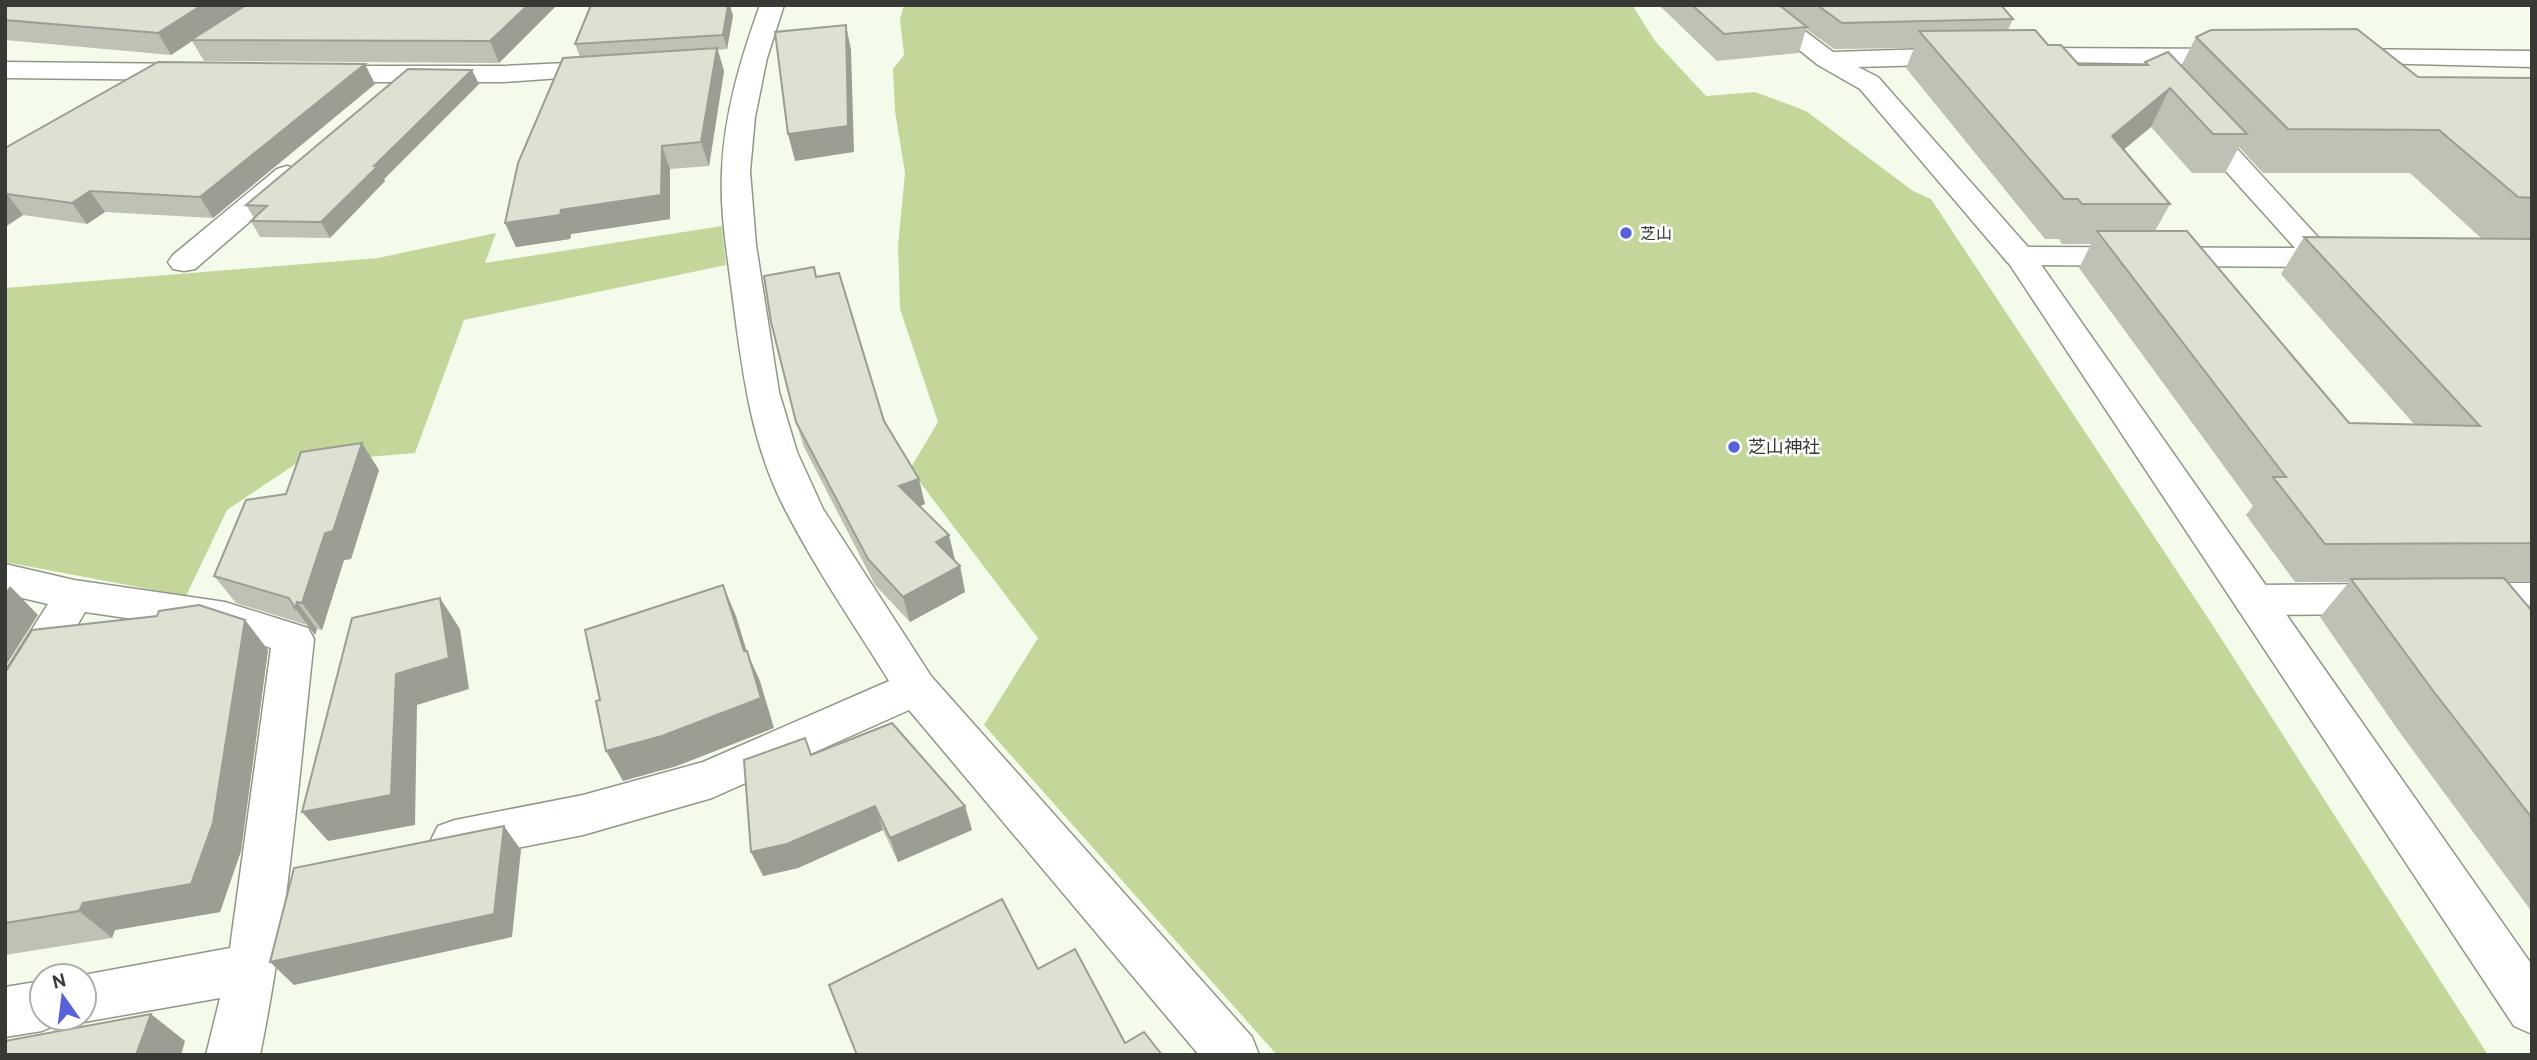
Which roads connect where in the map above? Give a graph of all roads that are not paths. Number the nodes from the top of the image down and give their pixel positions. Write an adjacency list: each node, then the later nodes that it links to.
1 (772, 5): 25 (street)
2 (1755, 5): 8 (street)
3 (200, 50): 11 (street)
4 (2268, 57): 6 (street)
5 (2310, 57): 7 (street)
6 (2139, 58): 8 (street); 19 (street)
7 (2532, 58)
8 (1827, 60): 17 (street)
9 (637, 67): 14 (street)
10 (5, 70): 11 (street)
11 (165, 72): 12 (street)
12 (218, 73)
13 (299, 74): 14 (street)
14 (405, 75): 15 (street)
15 (374, 102)
16 (310, 155): 20 (street)
17 (2019, 256): 19 (street); 24 (street)
18 (2374, 257): 19 (street)
19 (2321, 258)
20 (184, 262)
21 (5, 579): 22 (street)
22 (74, 595): 26 (street); 28 (street)
23 (2532, 598): 24 (street)
24 (2253, 600): 31 (street)
25 (916, 688): 27 (street); 34 (street)
26 (5, 710)
27 (411, 849)
28 (252, 968): 29 (street); 33 (street)
29 (98, 996)
30 (28, 1008): 32 (street)
31 (2532, 1009)
32 (5, 1012)
33 (233, 1055)
34 (1233, 1055)

